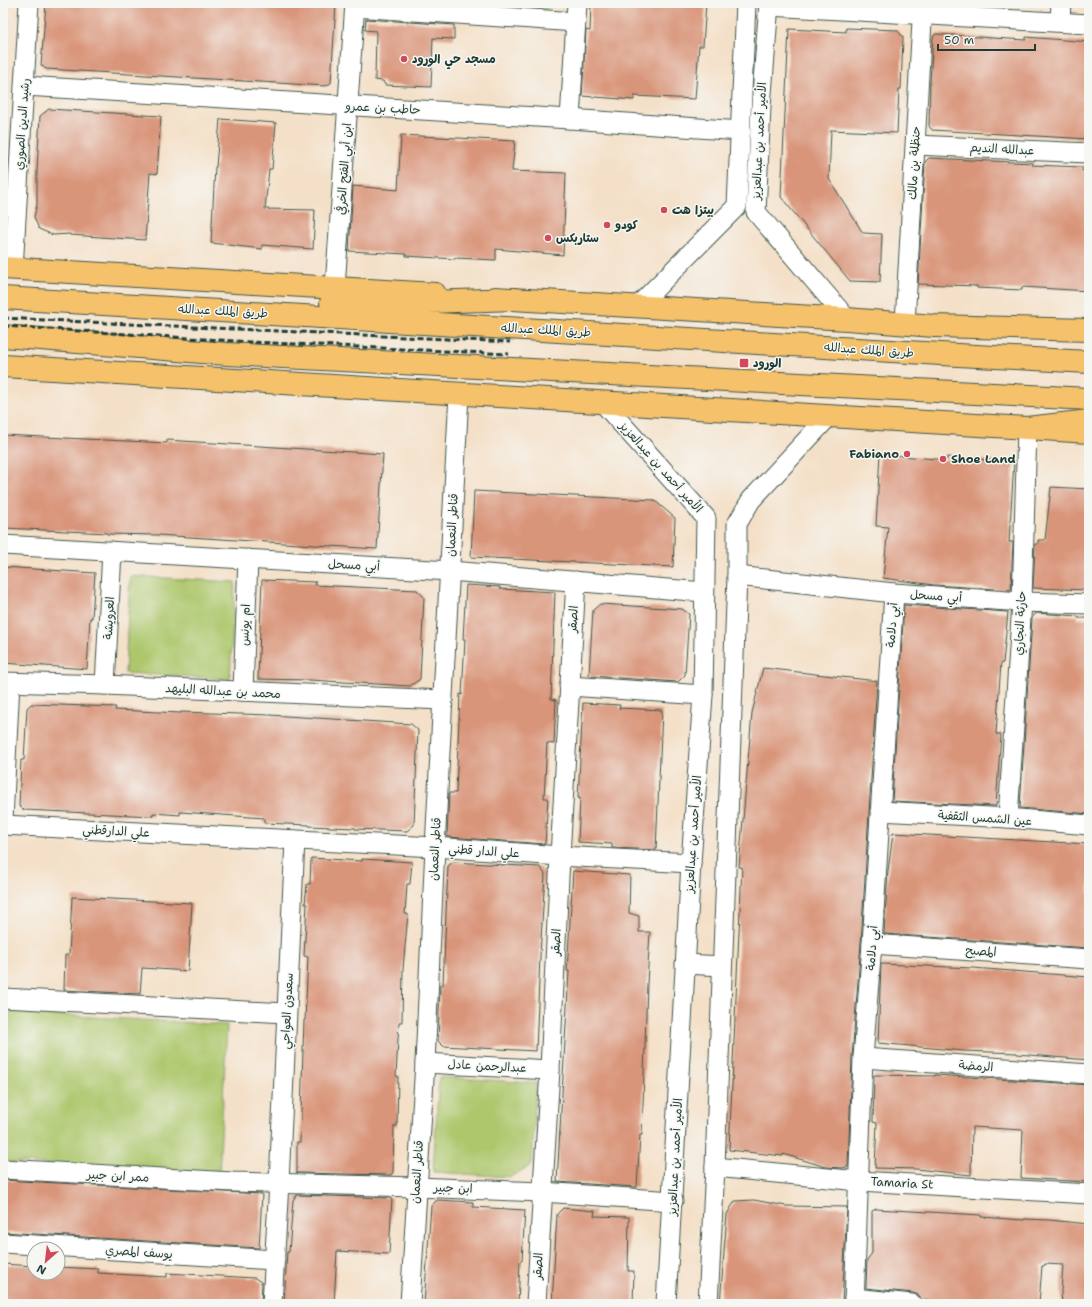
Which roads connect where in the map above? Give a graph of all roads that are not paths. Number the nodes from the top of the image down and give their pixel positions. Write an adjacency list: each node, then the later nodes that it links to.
1 (29, 3): 11 (street, رشيد الدين الصوري)
2 (577, 3): 8 (street)
3 (746, 3): 14 (street, الأمير أحمد بن عبدالعزيز)
4 (1061, 3): 9 (street)
5 (769, 4): 7 (street); 23 (street, الأمير أحمد بن عبدالعزيز)
6 (355, 5): 8 (street); 12 (street, ابن أبي الفتح الخرفي)
7 (922, 9): 9 (street); 15 (street, حنظلة بن مالك)
8 (576, 22): 13 (street)
9 (1060, 22): 10 (street)
10 (1089, 24)
11 (25, 86): 12 (street, حاطب بن عمرو); 17 (street, رشيد الدين الصوري)
12 (348, 106): 13 (street, حاطب بن عمرو); 18 (street, ابن أبي الفتح الخرفي)
13 (570, 119): 14 (street, حاطب بن عمرو)
14 (741, 131): 21 (street, الأمير أحمد بن عبدالعزيز)
15 (916, 145): 16 (street, عبدالله النديم); 24 (street, حنظلة بن مالك)
16 (1089, 153)
17 (8, 269): 18 (main road)
18 (335, 287): 20 (main road)
19 (3, 298): 22 (main road, طريق الملك عبدالله)
20 (514, 299): 21 (main road); 22 (main road)
21 (638, 306): 23 (main road)
22 (218, 311): 30 (main road, طريق الملك عبدالله)
23 (847, 319): 24 (main road)
24 (905, 323): 25 (main road)
25 (934, 326): 26 (main road); 28 (main road)
26 (1089, 330)
27 (3, 336): 29 (main road)
28 (1089, 343)
29 (227, 354): 32 (main road); 34 (main road)
30 (1089, 362)
31 (3, 366): 32 (main road)
32 (421, 391): 33 (main road)
33 (459, 394): 35 (main road); 43 (street, قناطر النعمان)
34 (1089, 399)
35 (603, 403): 36 (main road); 46 (street, الأمير أحمد بن عبدالعزيز)
36 (828, 416): 38 (main road); 44 (street)
37 (1089, 421): 38 (main road)
38 (1027, 428): 39 (main road); 48 (street, حارثة النجاري)
39 (1089, 432)
40 (3, 545): 41 (street, أبي مسحل)
41 (112, 551): 42 (street, أبي مسحل); 51 (street, العرويشة)
42 (248, 559): 43 (street, أبي مسحل); 53 (street, ام يونس)
43 (450, 571): 45 (street, أبي مسحل); 55 (street, قناطر النعمان)
44 (737, 576): 47 (street, أبي مسحل); 69 (street)
45 (576, 581): 46 (street, أبي مسحل); 52 (street, الصقر)
46 (704, 592): 54 (street, الأمير أحمد بن عبدالعزيز)
47 (894, 593): 48 (street, أبي مسحل); 56 (street, أبي دلامة)
48 (1022, 602): 49 (street, أبي مسحل); 57 (street, حارثة النجاري)
49 (1089, 604)
50 (6, 682): 51 (street, محمد بن عبدالله البليهد); 58 (street)
51 (105, 685): 53 (street, محمد بن عبدالله البليهد)
52 (569, 686): 54 (street); 64 (street, الصقر)
53 (242, 691): 55 (street, محمد بن عبدالله البليهد)
54 (703, 695): 65 (street, الأمير أحمد بن عبدالعزيز)
55 (443, 700): 63 (street, قناطر النعمان)
56 (880, 811): 57 (street, عين الشمس الثقفية); 66 (street, أبي دلامة)
57 (1008, 818): 60 (street, عين الشمس الثقفية)
58 (3, 820)
59 (3, 825): 61 (street, علي الدارقطني)
60 (1089, 825)
61 (230, 837): 62 (street, علي الدار قطني)
62 (295, 840): 63 (street, علي الدار قطني); 71 (street, سعدون العواجي)
63 (435, 847): 64 (street, علي الدار قطني); 73 (street, قناطر النعمان)
64 (560, 856): 65 (street, علي الدار قطني); 74 (street, الصقر)
65 (690, 863): 68 (street, الأمير أحمد بن عبدالعزيز)
66 (872, 944): 67 (street, المصبح); 72 (street, أبي دلامة)
67 (1089, 959)
68 (685, 964): 69 (street); 84 (street, الأمير أحمد بن عبدالعزيز)
69 (722, 966): 76 (street)
70 (3, 998): 71 (street)
71 (286, 1013): 80 (street, سعدون العواجي)
72 (864, 1058): 75 (street, الرمضة); 78 (street, أبي دلامة)
73 (425, 1063): 74 (street, عبدالرحمن عادل); 81 (street, قناطر النعمان)
74 (550, 1070): 82 (street, الصقر)
75 (1089, 1074)
76 (715, 1167): 78 (street, Tamaria St); 92 (street)
77 (3, 1169): 79 (street, ممر ابن جبير)
78 (859, 1181): 83 (street, Tamaria St); 87 (street, أبي دلامة)
79 (233, 1182): 80 (street, ابن جبير)
80 (279, 1183): 81 (street, ابن جبير); 86 (street, سعدون العواجي)
81 (416, 1187): 82 (street, ابن جبير); 89 (street, قناطر النعمان)
82 (542, 1192): 84 (street, ابن جبير); 90 (street, الصقر)
83 (1089, 1194)
84 (673, 1201): 91 (street, الأمير أحمد بن عبدالعزيز)
85 (3, 1243): 86 (street, يوسف المصري)
86 (275, 1260): 88 (street, سعدون العواجي)
87 (854, 1301): 93 (street)
88 (272, 1304)
89 (410, 1304)
90 (536, 1304)
91 (666, 1304)
92 (708, 1304)
93 (912, 1304)

